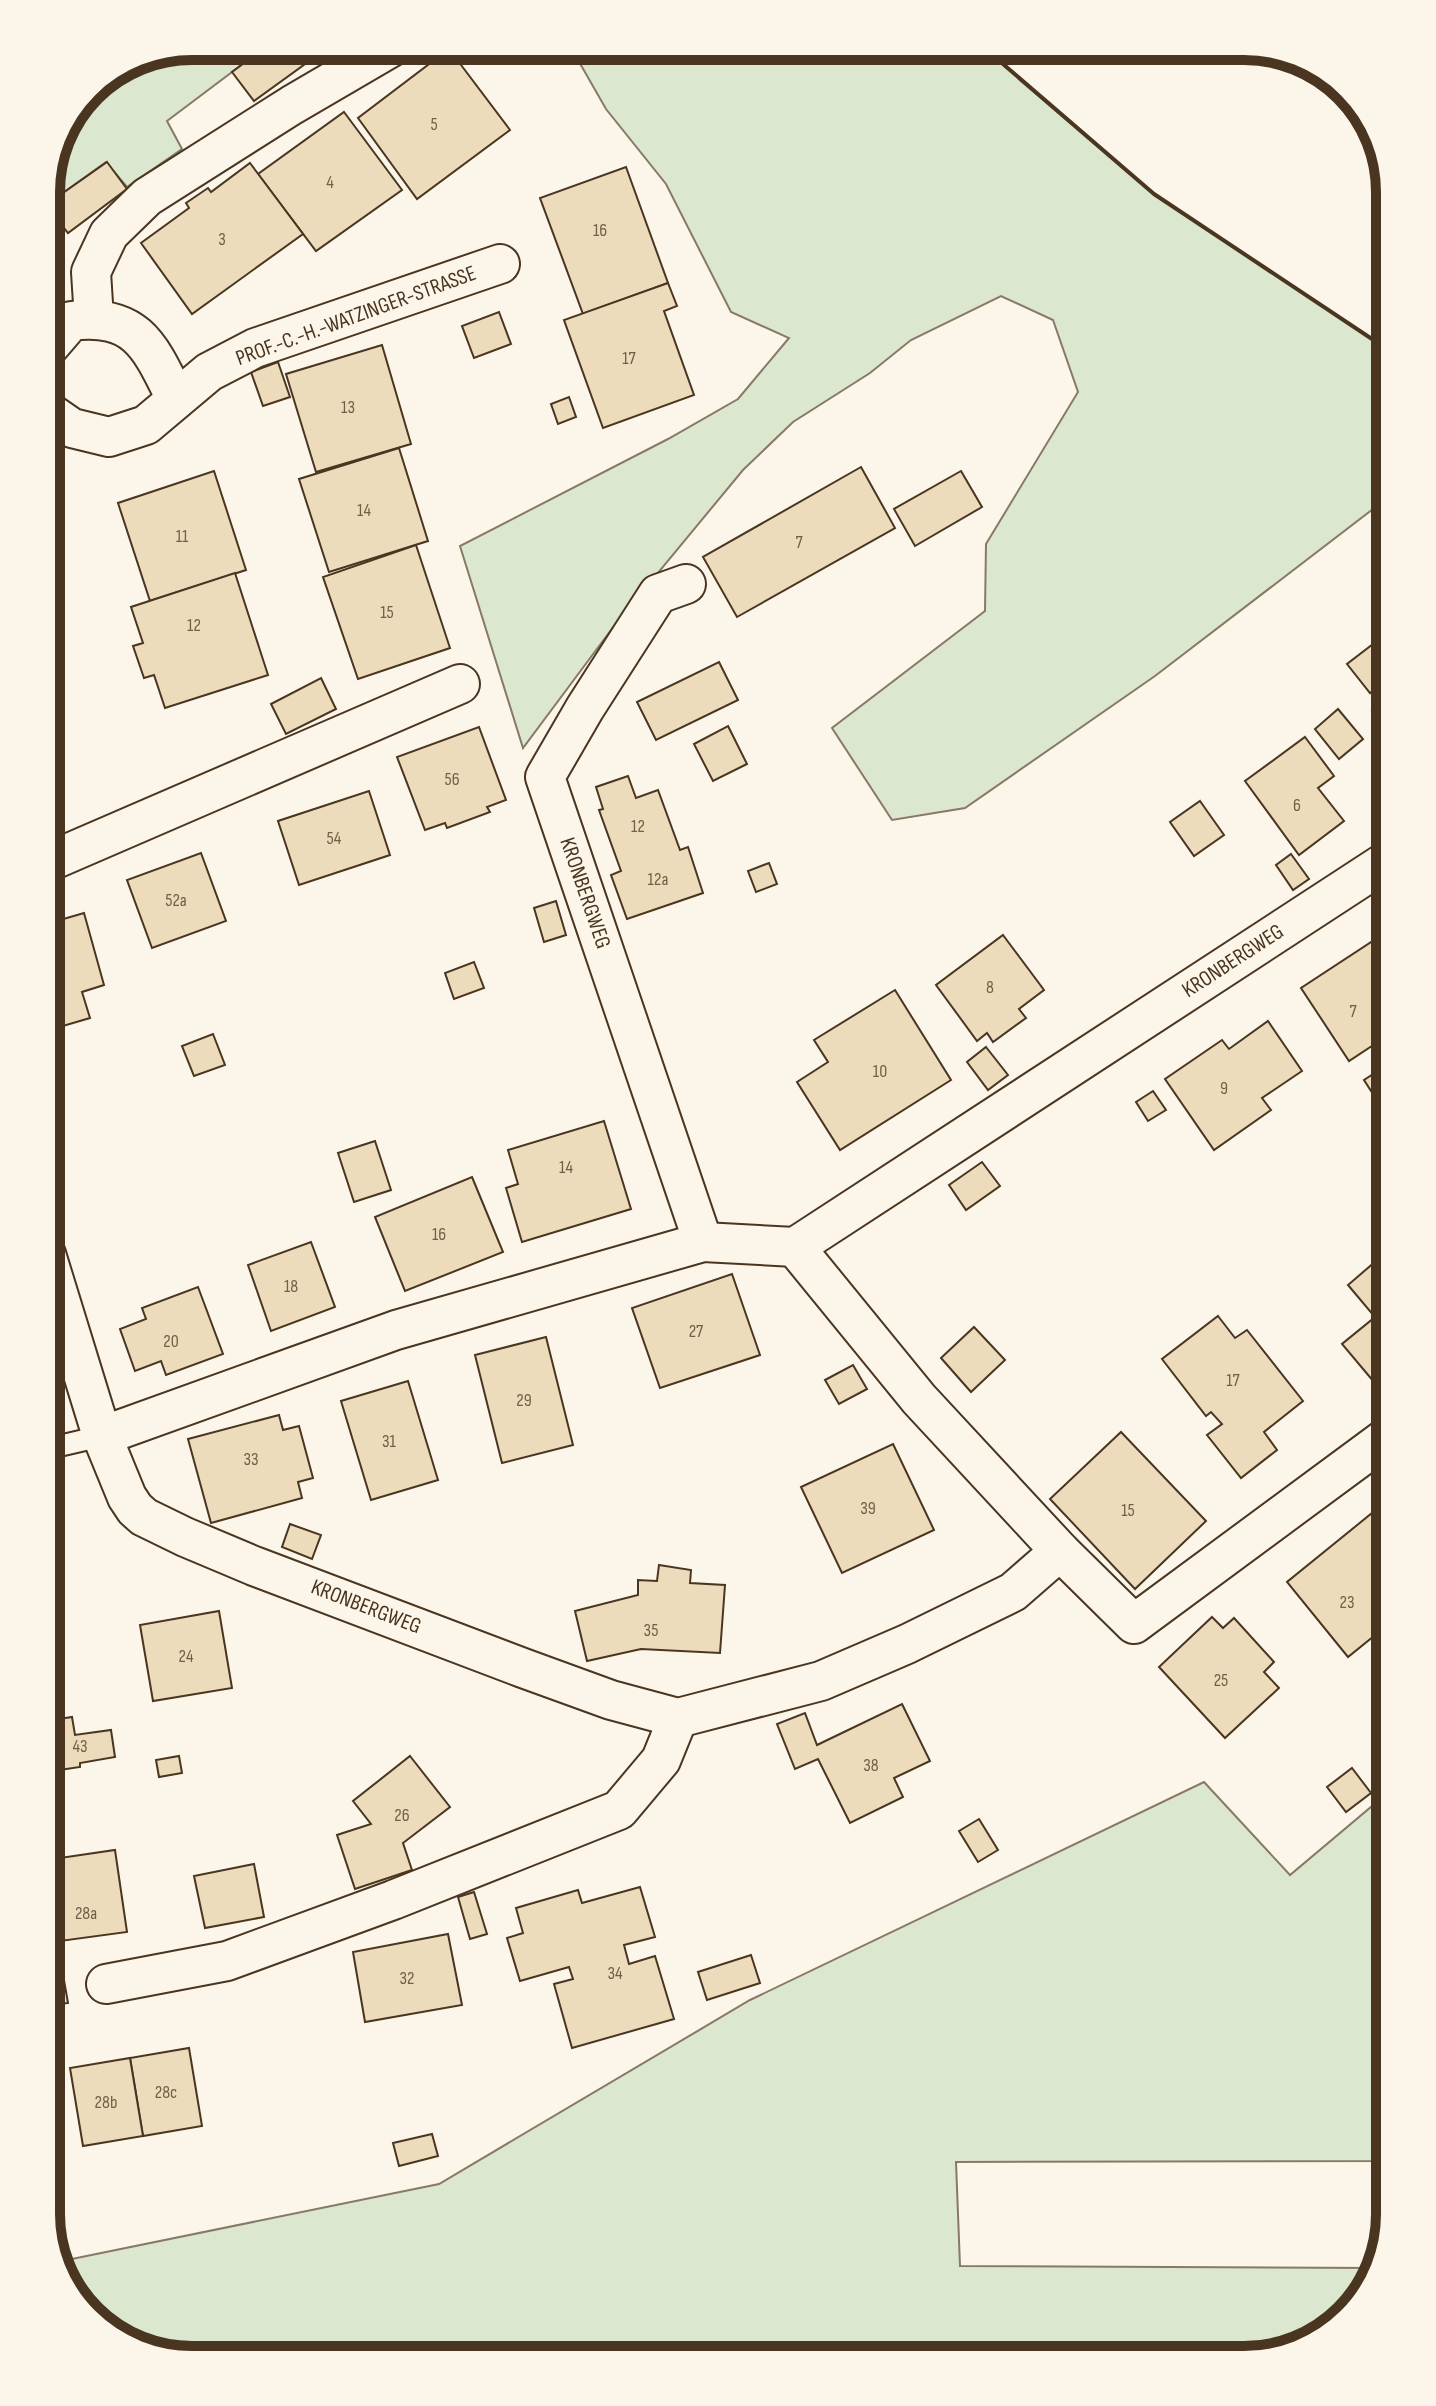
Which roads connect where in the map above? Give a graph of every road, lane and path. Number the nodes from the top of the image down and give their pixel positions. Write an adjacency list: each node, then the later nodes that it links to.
1 (369, 60): 3 (street)
2 (500, 264): 5 (street, PROF.-C.-H.-WATZINGER-STRASSE)
3 (94, 319): 4 (street); 5 (street)
4 (60, 334)
5 (176, 399): 6 (street, PROF.-C.-H.-WATZINGER-STRASSE)
6 (60, 420)
7 (686, 584): 11 (street, KRONBERGWEG)
8 (460, 684): 9 (street)
9 (60, 857)
10 (1376, 868): 12 (street, KRONBERGWEG)
11 (703, 1242): 12 (street); 14 (street)
12 (795, 1247): 17 (street)
13 (60, 1300): 14 (street, KRONBERGWEG)
14 (102, 1436): 16 (lane); 18 (street, KRONBERGWEG)
15 (1376, 1445): 17 (street)
16 (60, 1446)
17 (1060, 1551): 18 (street, KRONBERGWEG)
18 (678, 1718): 19 (street)
19 (106, 1984)

